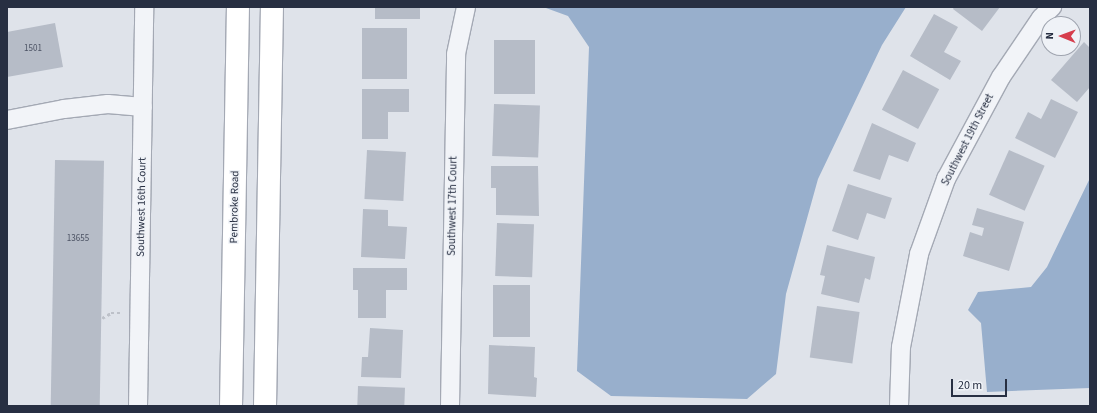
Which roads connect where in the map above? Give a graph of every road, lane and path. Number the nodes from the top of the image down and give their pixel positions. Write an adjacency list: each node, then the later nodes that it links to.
1 (144, 7): 6 (street, Southwest 16th Court)
2 (238, 7): 9 (main road, Pembroke Road)
3 (272, 7): 10 (main road)
4 (466, 7): 11 (street, Southwest 17th Court)
5 (1052, 7): 12 (street, Southwest 19th Street)
6 (143, 107): 7 (street); 8 (street, Southwest 16th Court)
7 (7, 120)
8 (138, 406)
9 (231, 406)
10 (265, 406)
11 (450, 406)
12 (899, 406)

